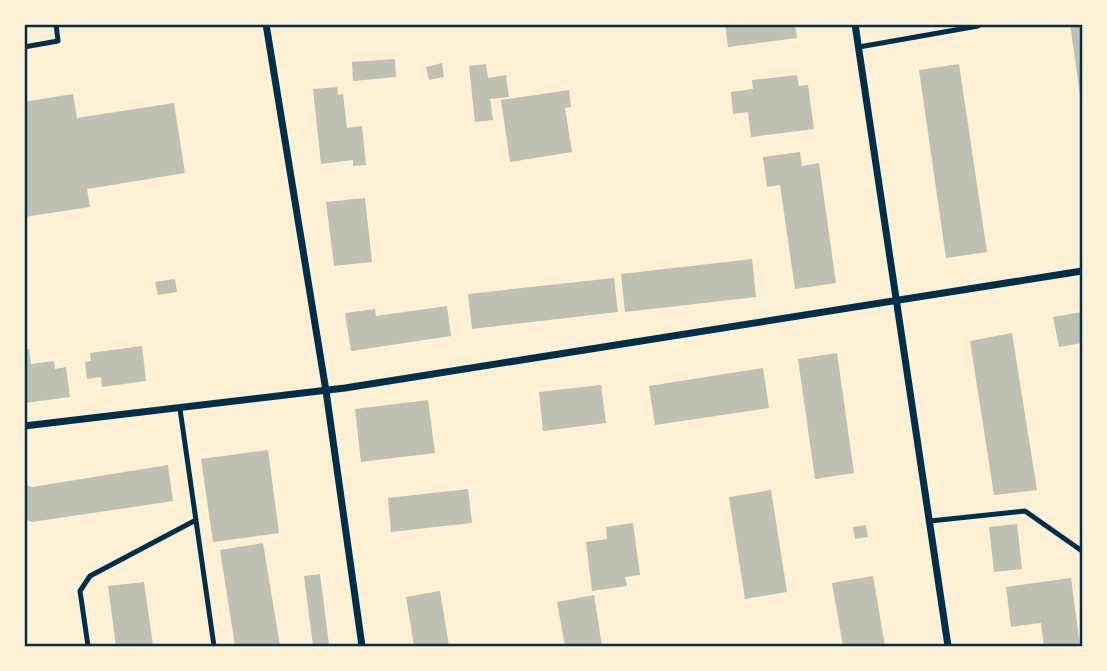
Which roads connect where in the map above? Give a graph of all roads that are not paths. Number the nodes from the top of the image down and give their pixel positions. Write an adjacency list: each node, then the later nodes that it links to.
1 (56, 24): 5 (lane)
2 (267, 24): 9 (street)
3 (855, 24): 6 (street)
4 (978, 26): 6 (lane)
5 (24, 47)
6 (859, 47): 8 (street)
7 (1083, 271): 8 (street)
8 (898, 302): 9 (street); 13 (street)
9 (326, 391): 10 (street); 17 (street)
10 (180, 409): 11 (street); 12 (lane)
11 (24, 426)
12 (196, 520): 15 (lane); 16 (lane)
13 (930, 522): 14 (lane); 18 (street)
14 (1083, 551)
15 (88, 646)
16 (214, 646)
17 (362, 646)
18 (948, 646)

